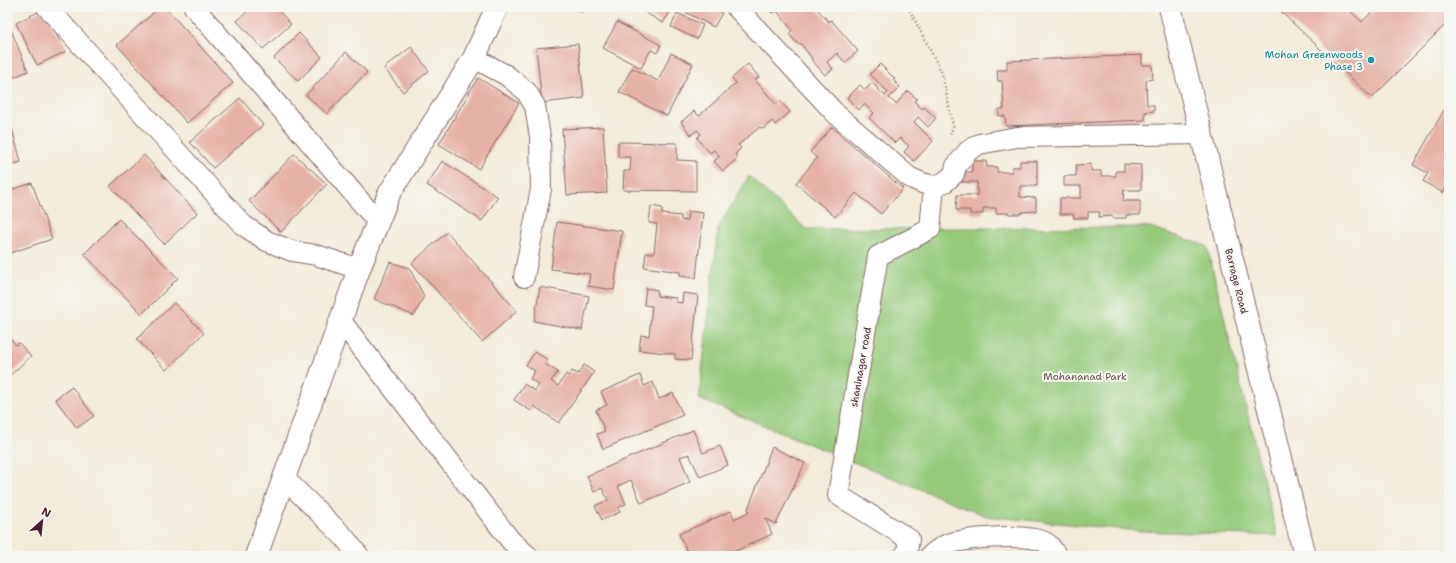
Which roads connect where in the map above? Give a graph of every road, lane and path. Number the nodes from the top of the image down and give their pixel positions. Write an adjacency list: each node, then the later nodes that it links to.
1 (46, 7): 12 (street)
2 (194, 7): 11 (street)
3 (497, 7): 7 (street)
4 (736, 7): 10 (street)
5 (908, 7): 9 (path)
6 (1170, 7): 8 (street, Barrage Road)
7 (474, 58): 11 (street); 13 (street)
8 (1201, 134): 10 (street); 22 (street, Barrage Road)
9 (948, 141)
10 (934, 186): 16 (street, shaninagar road)
11 (378, 222): 12 (street)
12 (359, 269): 14 (street)
13 (524, 277)
14 (341, 321): 15 (street); 19 (street)
15 (284, 478): 17 (street); 18 (street)
16 (909, 551)
17 (256, 556)
18 (359, 556)
19 (528, 556)
20 (930, 556): 21 (street)
21 (1057, 556)
22 (1305, 556)

